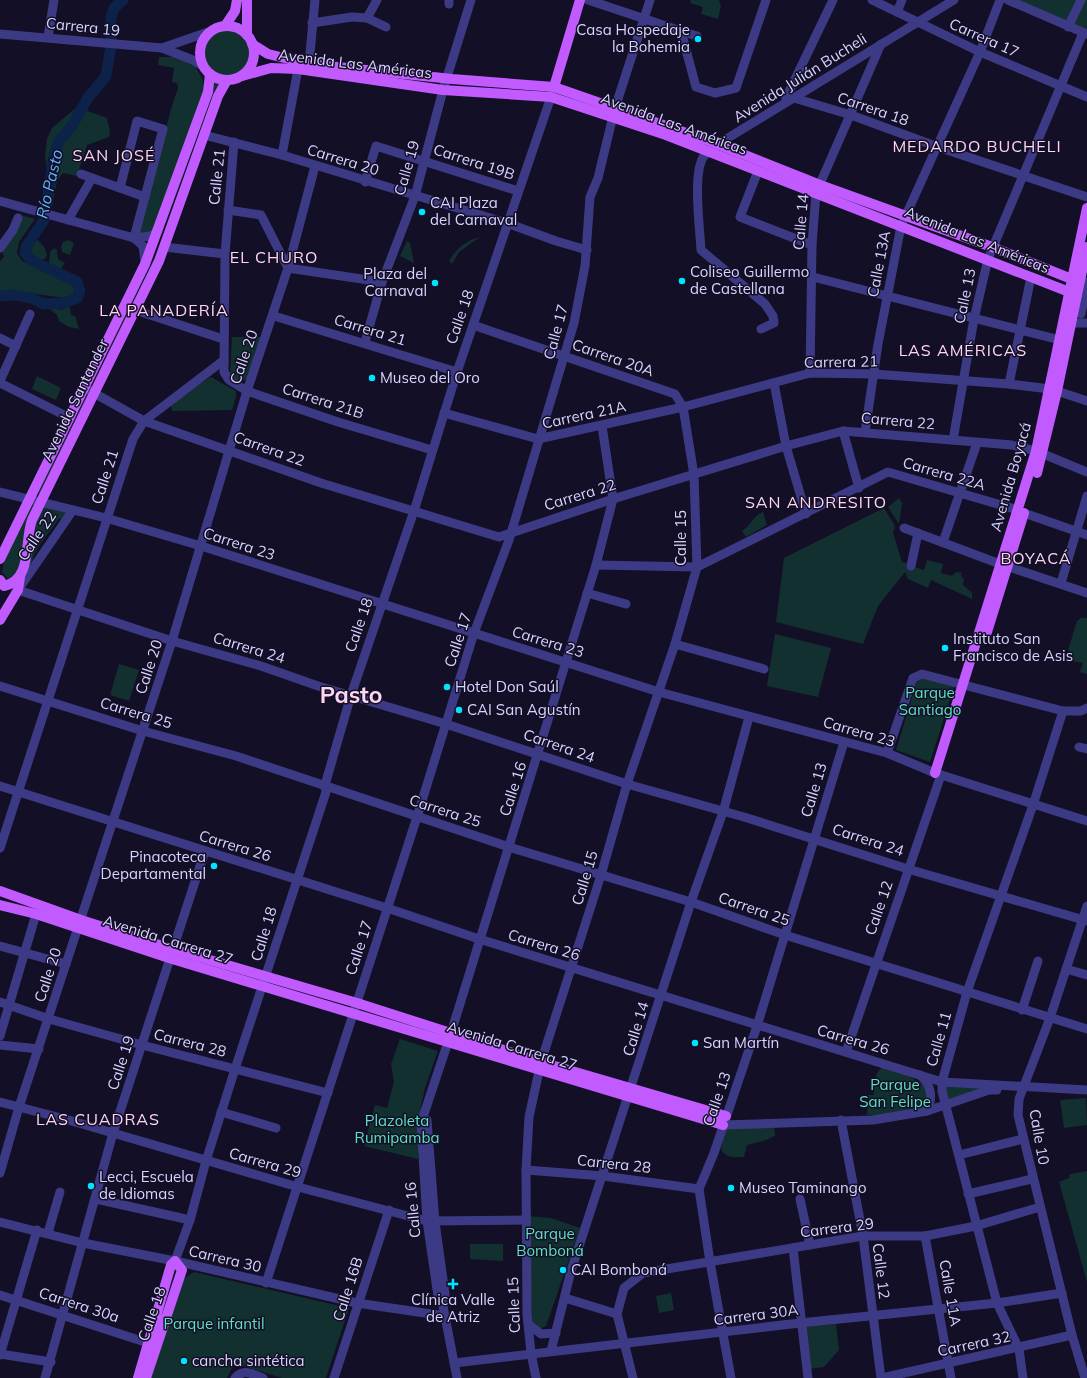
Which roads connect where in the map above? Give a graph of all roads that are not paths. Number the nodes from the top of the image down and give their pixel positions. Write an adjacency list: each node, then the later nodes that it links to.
1 (54, 0): 32 (street)
2 (238, 0): 24 (main road)
3 (247, 0): 33 (main road)
4 (315, 0): 23 (street)
5 (377, 0): 20 (street)
6 (471, 0): 41 (street, Calle 19)
7 (580, 0): 45 (main road, Calle 18)
8 (588, 0): 21 (street)
9 (650, 0): 21 (street, Calle 17)
10 (766, 0): 28 (street)
11 (833, 0): 47 (street)
12 (872, 0): 19 (street, Carrera 17)
13 (902, 0): 19 (street)
14 (942, 0): 22 (street, Avenida Julián Bucheli)
15 (954, 0): 22 (street, Avenida Julián Bucheli)
16 (1000, 0): 36 (street, Calle 13A)
17 (1008, 0): 26 (street)
18 (1081, 0): 26 (street)
19 (897, 12): 22 (street, Carrera 17)
20 (367, 18): 23 (street); 25 (street)
21 (644, 19): 28 (street); 48 (street, Calle 17)
22 (915, 21): 34 (street, Avenida Julián Bucheli); 36 (street, Carrera 17)
23 (312, 23): 37 (street)
24 (225, 26): 27 (main road); 33 (main road)
25 (386, 27)
26 (1068, 27): 29 (street)
27 (212, 31): 35 (street, Carrera 19); 39 (main road)
28 (681, 31): 31 (street)
29 (1085, 33): 43 (street, Calle 13)
30 (0, 34): 32 (street, Carrera 19)
31 (697, 36)
32 (48, 37): 35 (street, Carrera 19)
33 (250, 39): 37 (main road, Avenida Las Américas); 40 (main road)
34 (882, 41): 47 (street, Avenida Julián Bucheli); 49 (street, Calle 14)
35 (162, 48): 39 (street, Carrera 19)
36 (980, 52): 43 (street, Carrera 17); 52 (street, Calle 13A)
37 (309, 64): 41 (main road, Avenida Las Américas)
38 (298, 69): 40 (main road, Avenida Las Américas); 44 (main road, Avenida Las Américas); 54 (street)
39 (207, 70): 42 (main road); 75 (main road, Avenida Santander)
40 (242, 76): 42 (main road)
41 (447, 79): 44 (street, Calle 19); 45 (main road, Avenida Las Américas)
42 (227, 80): 50 (main road, Avenida Santander)
43 (1061, 86): 46 (street, Carrera 17); 59 (street, Calle 13)
44 (443, 90): 45 (main road, Avenida Las Américas); 55 (street, Calle 19)
45 (553, 92): 48 (main road, Avenida Las Américas); 64 (street, Calle 18)
46 (1087, 97)
47 (790, 98): 49 (street, Carrera 18); 53 (street, Avenida Julián Bucheli)
48 (613, 112): 53 (main road, Avenida Las Américas); 82 (street, Calle 17)
49 (851, 115): 52 (street, Carrera 18); 63 (street, Calle 14)
50 (204, 135): 51 (street, Carrera 20); 78 (main road, Avenida Santander)
51 (234, 142): 54 (street, Carrera 20); 70 (street, Calle 21)
52 (938, 147): 59 (street, Carrera 18); 73 (street, Calle 13A)
53 (709, 149): 57 (main road, Avenida Las Américas); 63 (main road, Avenida Las Américas); 100 (street)
54 (282, 155): 56 (street, Carrera 20)
55 (424, 160): 61 (street, Carrera 19B); 64 (street, Carrera 19B); 65 (street, Calle 19)
56 (315, 166): 61 (street, Carrera 20); 86 (street, Calle 20)
57 (758, 171): 63 (main road, Avenida Las Américas); 77 (street)
58 (81, 174): 60 (street)
59 (1023, 176): 67 (street, Carrera 18); 79 (street, Calle 13)
60 (92, 178): 62 (street); 72 (street)
61 (365, 182): 65 (street, Carrera 20)
62 (120, 188): 66 (street); 66 (street)
63 (818, 189): 73 (main road, Avenida Las Américas); 77 (street, Calle 14)
64 (518, 191): 74 (street, Calle 18)
65 (415, 196): 74 (street, Carrera 20); 90 (street, Calle 19)
66 (145, 197): 76 (street)
67 (1087, 197)
68 (0, 201): 72 (street)
69 (1087, 208): 89 (main road, Avenida Boyacá)
70 (228, 210): 83 (street, Calle 21); 86 (street)
71 (18, 218): 81 (street)
72 (64, 219): 76 (street)
73 (903, 221): 79 (main road, Avenida Las Américas); 84 (main road, Avenida Las Américas); 92 (street, Calle 13A)
74 (507, 223): 82 (street, Carrera 20); 99 (street, Calle 18)
75 (158, 231): 76 (street); 85 (main road, Avenida Santander)
76 (134, 238): 85 (street)
77 (812, 244): 87 (street, Calle 14)
78 (164, 247): 83 (street); 93 (main road, Avenida Santander)
79 (992, 247): 84 (street, Calle 13); 89 (main road, Avenida Las Américas)
80 (1087, 247): 89 (main road, Avenida Boyacá)
81 (0, 248)
82 (587, 250): 107 (street, Calle 17)
83 (225, 254): 103 (street, Calle 21)
84 (988, 259): 88 (main road, Avenida Las Américas); 97 (street, Calle 13)
85 (145, 264): 116 (main road, Avenida Santander)
86 (288, 268): 90 (street); 95 (street, Calle 20)
87 (813, 276): 92 (street); 110 (street, Calle 14)
88 (1031, 277): 91 (main road, Avenida Las Américas); 101 (street)
89 (1079, 281): 91 (main road, Avenida Boyacá); 96 (street)
90 (382, 282): 105 (street, Calle 19)
91 (1073, 294): 96 (main road, Avenida Boyacá); 104 (main road, Avenida Boyacá)
92 (887, 296): 97 (street); 111 (street, Calle 13A)
93 (135, 310): 103 (street); 119 (main road, Avenida Santander)
94 (30, 314): 106 (street)
95 (274, 316): 105 (street, Carrera 21); 118 (street, Calle 20)
96 (1078, 316): 98 (street); 117 (main road, Avenida Boyacá)
97 (974, 319): 101 (street); 112 (street, Calle 13)
98 (1087, 323)
99 (473, 325): 107 (street, Carrera 20A); 109 (street, Calle 18)
100 (761, 329)
101 (1019, 329): 104 (street); 115 (street)
102 (0, 338): 106 (street)
103 (223, 339): 108 (street, Calle 21)
104 (1060, 340): 117 (main road, Avenida Boyacá)
105 (365, 342): 109 (street, Carrera 21)
106 (16, 346): 113 (street)
107 (564, 356): 120 (street, Carrera 20A); 129 (street, Calle 17)
108 (224, 360): 118 (street, Carrera 21B); 125 (street, Calle 21)
109 (457, 372): 123 (street, Calle 18)
110 (810, 373): 111 (street, Carrera 21); 114 (street, Carrera 21)
111 (874, 374): 112 (street, Carrera 21); 128 (street, Calle 13A)
112 (963, 380): 115 (street, Carrera 21); 130 (street, Calle 13)
113 (0, 382): 124 (street)
114 (774, 383): 122 (street, Carrera 21); 132 (street)
115 (1009, 384): 117 (street, Carrera 21)
116 (85, 388): 119 (street, Carrera 22); 124 (main road, Avenida Santander)
117 (1054, 390): 121 (street, Carrera 21); 135 (main road, Avenida Boyacá)
118 (247, 391): 133 (street, Calle 20); 134 (street, Carrera 21B)
119 (94, 394): 125 (street, Carrera 22); 144 (main road, Avenida Santander)
120 (675, 394): 122 (street, Calle 15)
121 (1087, 401)
122 (683, 408): 126 (street, Carrera 21A); 137 (street, Calle 15)
123 (444, 413): 129 (street, Carrera 21A); 134 (street, Calle 18)
124 (70, 418): 143 (main road, Avenida Santander)
125 (144, 421): 133 (street, Carrera 22); 149 (street, Calle 21)
126 (602, 426): 129 (street, Carrera 21A); 142 (street, Calle 16)
127 (843, 431): 128 (street, Carrera 22); 132 (street, Carrera 22); 138 (street)
128 (865, 432): 130 (street, Carrera 22)
129 (538, 439): 151 (street, Calle 17)
130 (953, 440): 131 (street, Carrera 22)
131 (978, 443): 135 (street, Carrera 22); 140 (street)
132 (786, 446): 137 (street, Carrera 22); 148 (street)
133 (230, 450): 146 (street, Carrera 22); 156 (street, Calle 20)
134 (432, 450): 146 (street, Calle 18)
135 (1039, 452): 136 (street, Carrera 22); 147 (main road, Avenida Boyacá)
136 (1087, 472)
137 (694, 475): 142 (street, Carrera 22); 161 (street, Calle 15)
138 (859, 488): 140 (street, Carrera 22A); 148 (street, Carrera 22A)
139 (0, 492): 143 (street, Carrera 23)
140 (961, 493): 147 (street, Carrera 22A); 155 (street)
141 (1087, 496): 152 (street)
142 (613, 499): 151 (street, Carrera 22); 158 (street, Calle 16)
143 (30, 500): 144 (street, Carrera 23); 157 (main road, Avenida Santander)
144 (42, 502): 145 (street, Carrera 23); 162 (main road, Avenida Santander)
145 (73, 510): 149 (street, Carrera 23); 165 (street, Calle 22)
146 (414, 511): 151 (street, Carrera 22); 168 (street, Calle 18)
147 (1021, 511): 152 (street, Carrera 22A); 159 (main road, Avenida Boyacá)
148 (806, 514): 161 (street, Carrera 22A)
149 (106, 518): 156 (street, Carrera 23); 170 (street, Calle 21)
150 (904, 528): 153 (street)
151 (512, 532): 172 (street, Calle 17)
152 (1078, 532): 154 (street, Carrera 22A); 163 (street)
153 (918, 533): 155 (street); 160 (street)
154 (1087, 536)
155 (942, 542): 159 (street)
156 (201, 546): 168 (street, Carrera 23); 173 (street, Calle 20)
157 (0, 559)
158 (596, 565): 161 (street, Carrera 22A); 166 (street, Calle 16)
159 (1004, 565): 163 (street); 177 (main road, Avenida Boyacá)
160 (910, 566)
161 (697, 567): 174 (street, Calle 15)
162 (20, 577): 164 (main road); 165 (main road, Avenida Santander)
163 (1061, 583): 167 (street)
164 (1, 584): 165 (main road, Carrera 24)
165 (18, 590): 170 (street, Carrera 24); 171 (main road, Calle 22)
166 (587, 593): 169 (street); 175 (street, Calle 16)
167 (1087, 593)
168 (382, 603): 172 (street, Carrera 23); 180 (street, Calle 18)
169 (626, 604)
170 (77, 609): 173 (street, Carrera 24); 181 (street, Calle 21)
171 (0, 620)
172 (474, 633): 175 (street, Carrera 23); 185 (street, Calle 17)
173 (172, 641): 180 (street, Carrera 24); 186 (street, Calle 20)
174 (675, 644): 176 (street); 179 (street, Calle 15)
175 (567, 662): 179 (street, Carrera 23); 189 (street, Calle 16)
176 (764, 669)
177 (967, 685): 183 (street); 188 (street); 190 (main road, Avenida Boyacá)
178 (0, 686): 181 (street, Carrera 25)
179 (659, 692): 184 (street, Carrera 23); 191 (street, Calle 15)
180 (351, 695): 185 (street, Carrera 24); 192 (street, Calle 18)
181 (48, 701): 186 (street, Carrera 25); 194 (street, Calle 21)
182 (1087, 708): 183 (street)
183 (1063, 711): 195 (street, Calle 11)
184 (749, 717): 187 (street, Carrera 23); 196 (street, Calle 14)
185 (446, 724): 189 (street, Carrera 24); 197 (street, Calle 17)
186 (143, 731): 192 (street, Carrera 25); 199 (street, Calle 20)
187 (844, 742): 188 (street, Carrera 23); 200 (street, Calle 13)
188 (887, 753): 190 (street, Carrera 23)
189 (538, 755): 191 (street, Carrera 24); 201 (street, Calle 16)
190 (938, 774): 195 (street, Carrera 23); 204 (street, Calle 12)
191 (627, 784): 196 (street, Carrera 24); 205 (street, Calle 15)
192 (325, 785): 197 (street, Carrera 25); 206 (street, Calle 18)
193 (0, 786): 194 (street, Carrera 26)
194 (18, 792): 199 (street, Carrera 26); 202 (street, Calle 21)
195 (1033, 805): 198 (street, Carrera 23); 208 (street, Calle 11)
196 (723, 812): 200 (street, Carrera 24); 209 (street, Calle 14)
197 (417, 817): 201 (street, Carrera 25); 212 (street, Calle 17)
198 (1087, 821)
199 (114, 822): 203 (street, Carrera 26); 215 (street, Calle 20)
200 (814, 839): 204 (street, Carrera 24); 216 (street, Calle 13)
201 (509, 847): 205 (street, Carrera 25); 217 (street, Calle 16)
202 (0, 848)
203 (205, 851): 206 (street, Carrera 26); 220 (street, Calle 19)
204 (908, 869): 208 (street, Carrera 24); 222 (street, Calle 12)
205 (601, 875): 209 (street, Carrera 25); 224 (street, Calle 15)
206 (296, 879): 212 (street, Carrera 26); 227 (street, Calle 18)
207 (0, 891): 215 (main road, Avenida Carrera 27)
208 (1002, 896): 214 (street, Carrera 24); 228 (street, Calle 11)
209 (691, 902): 216 (street, Carrera 25); 229 (street, Calle 14)
210 (0, 905): 213 (main road, Avenida Carrera 27)
211 (1087, 906): 214 (street, Calle 10)
212 (387, 908): 217 (street, Carrera 26); 232 (street, Calle 17)
213 (36, 914): 215 (main road, Avenida Carrera 27); 219 (street)
214 (1085, 921): 225 (street, Calle 10)
215 (80, 924): 220 (main road, Avenida Carrera 27); 223 (street, Calle 20)
216 (785, 935): 222 (street, Carrera 25); 236 (street, Calle 13)
217 (479, 939): 224 (street, Carrera 26); 239 (street, Calle 16)
218 (0, 946): 219 (street)
219 (25, 953): 223 (street); 231 (street)
220 (171, 953): 227 (main road, Avenida Carrera 27); 241 (street, Calle 19)
221 (1038, 961): 233 (street)
222 (875, 962): 228 (street, Carrera 25); 243 (street, Calle 12)
223 (66, 964): 235 (street, Calle 20)
224 (572, 968): 229 (street, Carrera 26); 244 (street, Calle 15)
225 (1066, 969): 226 (street); 234 (street, Calle 10)
226 (1087, 975)
227 (265, 981): 232 (main road, Avenida Carrera 27); 245 (street, Calle 18)
228 (967, 992): 233 (street, Carrera 25); 247 (street, Calle 11)
229 (661, 995): 236 (street, Carrera 26); 251 (street, Calle 14)
230 (0, 1002): 231 (street, Carrera 28)
231 (10, 1004): 235 (street, Carrera 28); 238 (street)
232 (355, 1007): 239 (main road, Avenida Carrera 27); 250 (street, Calle 17)
233 (1022, 1010): 234 (street, Carrera 25)
234 (1050, 1018): 237 (street, Carrera 25); 248 (street, Calle 10)
235 (49, 1019): 241 (street, Carrera 28); 242 (street, Calle 20)
236 (757, 1026): 243 (street, Carrera 26); 258 (street, Calle 13)
237 (1087, 1029)
238 (0, 1036)
239 (450, 1038): 244 (main road, Avenida Carrera 27); 278 (street, Calle 16)
240 (0, 1045): 242 (street)
241 (142, 1045): 245 (street, Carrera 28); 260 (street, Calle 19)
242 (38, 1050): 254 (street, Calle 20)
243 (846, 1052): 246 (street, Carrera 26)
244 (540, 1066): 251 (main road, Avenida Carrera 27); 264 (street, Calle 15)
245 (235, 1069): 250 (street, Carrera 28); 256 (street, Calle 18)
246 (919, 1074): 247 (street, Carrera 26); 255 (street, Calle 11)
247 (942, 1082): 248 (street, Carrera 26); 253 (street, Calle 11)
248 (1024, 1088): 249 (street, Carrera 26); 253 (street, Avenida Carrera 27); 261 (street, Calle 10)
249 (1087, 1090)
250 (328, 1093): 268 (street, Calle 17)
251 (631, 1093): 258 (main road, Avenida Carrera 27); 266 (street, Calle 14)
252 (0, 1102): 254 (street, Carrera 29)
253 (946, 1105): 255 (street, Avenida Carrera 27); 262 (street, Calle 11)
254 (19, 1106): 260 (street, Carrera 29); 265 (street, Calle 20)
255 (926, 1111): 257 (street, Avenida Carrera 27)
256 (221, 1112): 259 (street); 263 (street, Calle 18)
257 (840, 1120): 258 (street, Avenida Carrera 27); 283 (street, Calle 12)
258 (725, 1121): 269 (street, Calle 13)
259 (276, 1128)
260 (113, 1133): 263 (street, Carrera 29); 272 (street, Calle 19)
261 (1023, 1139): 262 (street); 267 (street, Calle 10)
262 (959, 1155): 271 (street, Calle 11)
263 (206, 1161): 268 (street, Carrera 29); 276 (street, Calle 18)
264 (526, 1170): 266 (street, Carrera 28); 277 (street, Calle 15)
265 (0, 1173)
266 (603, 1176): 269 (street, Carrera 28); 293 (street, Calle 14)
267 (1032, 1179): 271 (street); 274 (street, Calle 10)
268 (298, 1187): 275 (street, Carrera 29); 290 (street, Calle 17)
269 (699, 1189): 289 (street)
270 (60, 1192): 282 (street)
271 (968, 1194): 280 (street, Calle 11)
272 (96, 1199): 276 (street); 285 (street, Calle 19)
273 (800, 1199): 286 (street)
274 (1040, 1207): 280 (street, Carrera 29); 291 (street, Calle 10)
275 (389, 1210): 278 (street, Carrera 29); 295 (street, Calle 16B)
276 (190, 1220): 288 (street, Calle 18)
277 (526, 1220): 278 (street, Carrera 29); 303 (street, Calle 15)
278 (431, 1221): 301 (street, Calle 16)
279 (0, 1222): 281 (street, Carrera 30)
280 (976, 1226): 284 (street, Carrera 29); 296 (street, Calle 11)
281 (37, 1230): 282 (street, Carrera 30); 294 (street)
282 (48, 1233): 285 (street, Carrera 30)
283 (863, 1236): 284 (street, Carrera 29); 286 (street, Carrera 29); 300 (street, Calle 12)
284 (925, 1236): 297 (street, Calle 11A)
285 (83, 1243): 288 (street, Carrera 30); 299 (street, Calle 19)
286 (810, 1245): 287 (street, Carrera 29)
287 (793, 1248): 289 (street, Carrera 29); 302 (street)
288 (175, 1261): 290 (street, Carrera 30); 307 (main road, Calle 18); 320 (main road, Calle 18)
289 (710, 1262): 298 (street, Carrera 29); 305 (street)
290 (266, 1283): 295 (street, Carrera 30)
291 (1062, 1292): 296 (street, Carrera 30A); 306 (street, Calle 10)
292 (0, 1295): 294 (street, Carrera 30a)
293 (565, 1298): 298 (street); 304 (street, Calle 14)
294 (18, 1300): 299 (street, Carrera 30a); 312 (street)
295 (357, 1303): 301 (street, Carrera 30); 322 (street, Calle 16B)
296 (997, 1303): 297 (street, Carrera 30A); 309 (street, Calle 11)
297 (939, 1310): 300 (street, Carrera 30A); 316 (street, Calle 11A)
298 (617, 1314): 308 (street)
299 (64, 1315): 307 (street, Carrera 30a); 314 (street, Calle 19)
300 (873, 1315): 302 (street, Carrera 30A); 328 (street, Calle 12)
301 (445, 1316): 315 (street, Calle 16)
302 (800, 1323): 305 (street, Carrera 30A); 327 (street)
303 (528, 1324): 304 (street); 311 (street, Calle 15)
304 (556, 1333): 310 (street, Calle 14)
305 (722, 1333): 308 (street, Carrera 30A); 326 (street)
306 (1072, 1335): 309 (street, Carrera 32); 313 (street, Calle 10)
307 (148, 1343): 319 (main road, Calle 18)
308 (625, 1344): 310 (street, Carrera 30A); 325 (street)
309 (1018, 1349): 316 (street, Carrera 32); 330 (street, Calle 11)
310 (551, 1351): 311 (street, Carrera 30A)
311 (530, 1353): 315 (street, Carrera 30A); 324 (street, Calle 15)
312 (0, 1354): 314 (street)
313 (1082, 1356): 331 (street, Calle 10)
314 (50, 1362): 318 (street, Calle 19)
315 (454, 1363): 323 (street, Calle 16)
316 (949, 1363): 328 (street, Carrera 32); 329 (street, Calle 11A)
317 (237, 1375): 321 (street)
318 (45, 1378)
319 (138, 1378)
320 (146, 1378)
321 (263, 1378)
322 (334, 1378)
323 (456, 1378)
324 (536, 1378)
325 (633, 1378)
326 (731, 1378)
327 (808, 1378)
328 (881, 1378)
329 (951, 1378)
330 (1023, 1378)
331 (1085, 1378)

